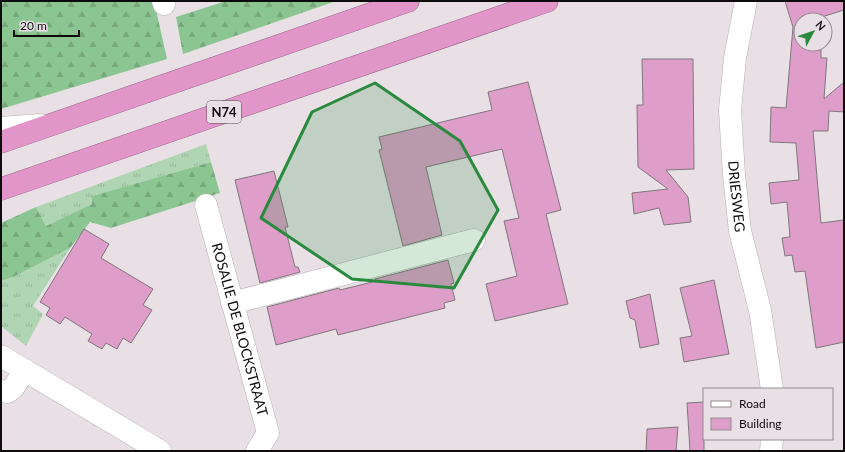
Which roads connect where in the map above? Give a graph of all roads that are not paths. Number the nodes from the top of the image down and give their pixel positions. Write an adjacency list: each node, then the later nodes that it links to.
1 (408, 1): 4 (highway)
2 (547, 1): 7 (highway, N74)
3 (746, 1): 13 (street, DRIESWEG)
4 (51, 125): 5 (street); 6 (highway)
5 (1, 128)
6 (1, 142)
7 (1, 189)
8 (206, 205): 10 (street, ROSALIE DE BLOCKSTRAAT)
9 (474, 240): 10 (street)
10 (232, 303): 17 (street, ROSALIE DE BLOCKSTRAAT)
11 (1, 356): 12 (street)
12 (25, 370): 14 (street); 16 (street)
13 (772, 388)
14 (1, 391)
15 (772, 440): 18 (street)
16 (160, 451)
17 (257, 451)
18 (771, 451)

